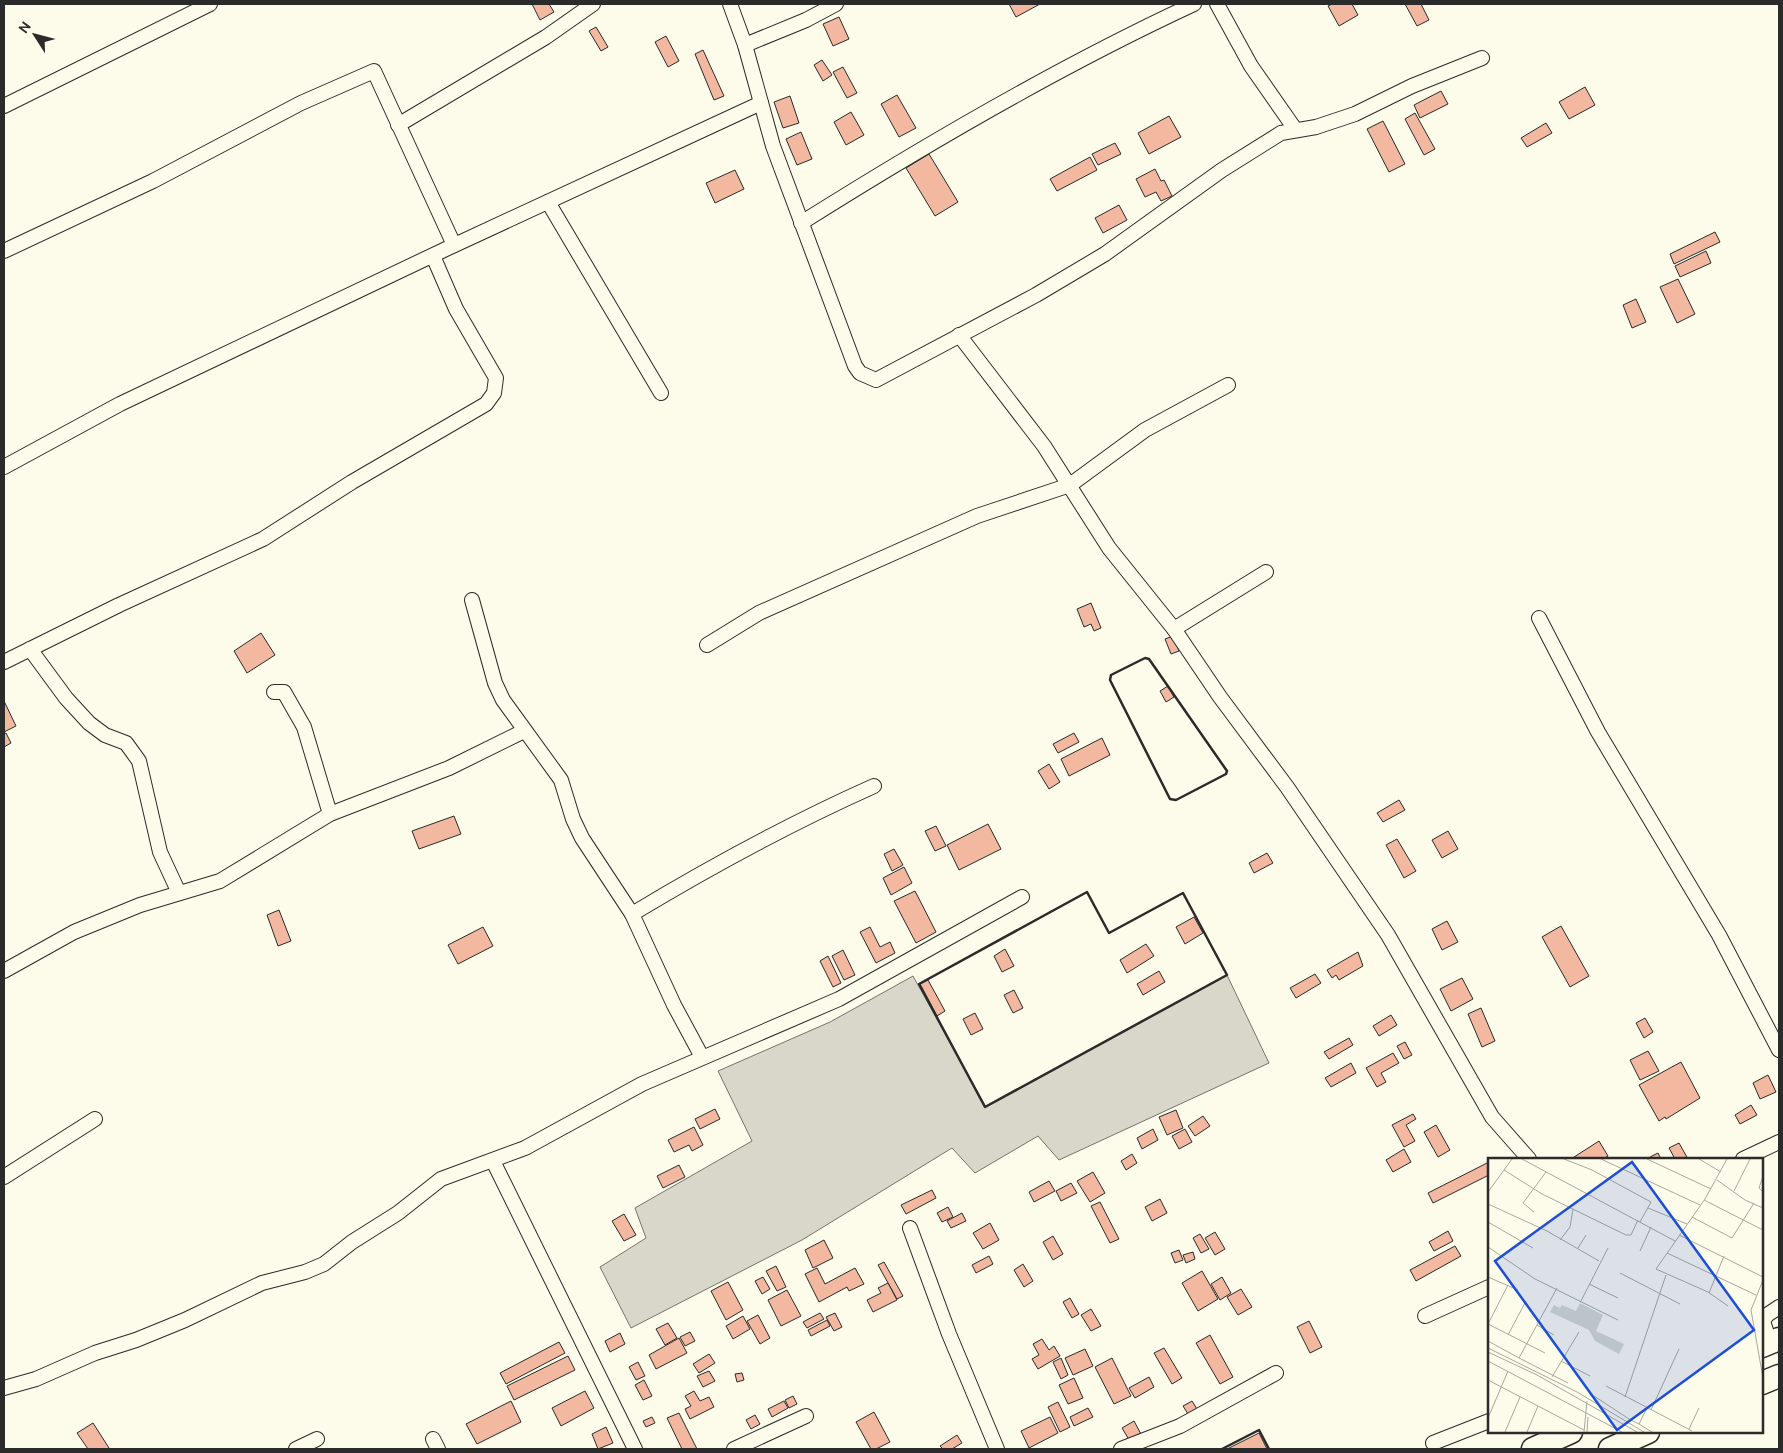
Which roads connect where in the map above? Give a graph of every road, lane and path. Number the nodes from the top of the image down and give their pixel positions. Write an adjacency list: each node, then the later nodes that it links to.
1 (210, 4): 10 (street)
2 (593, 4): 11 (street)
3 (730, 4): 7 (street)
4 (836, 4): 7 (street)
5 (1194, 4): 14 (street)
6 (1217, 4): 12 (street)
7 (745, 45): 9 (street)
8 (1482, 58): 12 (street)
9 (761, 103): 13 (street); 14 (street)
10 (4, 106)
11 (398, 125): 15 (street); 16 (street)
12 (1295, 129): 18 (street)
13 (548, 202): 15 (street); 20 (street)
14 (801, 224): 18 (street)
15 (454, 245): 17 (street)
16 (4, 251)
17 (433, 256): 21 (street); 28 (street)
18 (959, 335): 22 (street)
19 (1228, 385): 22 (street)
20 (661, 393)
21 (4, 467)
22 (1070, 485): 26 (street); 27 (street)
23 (1266, 572): 26 (street)
24 (472, 600): 31 (street)
25 (1539, 618): 38 (street)
26 (1174, 629): 42 (street)
27 (707, 645)
28 (30, 649): 29 (street); 34 (street)
29 (4, 662)
30 (274, 692): 33 (street)
31 (524, 731): 33 (street); 36 (street)
32 (874, 786): 36 (street)
33 (330, 814): 34 (street)
34 (179, 893): 37 (street)
35 (1022, 897): 39 (street)
36 (632, 914): 39 (street)
37 (4, 971)
38 (1779, 1050)
39 (702, 1057): 44 (street)
40 (95, 1119): 45 (street)
41 (1779, 1142): 43 (street)
42 (1528, 1158)
43 (1745, 1158)
44 (493, 1161): 55 (street); 63 (street)
45 (4, 1177)
46 (910, 1228): 65 (street)
47 (1488, 1286): 49 (street)
48 (1779, 1307): 50 (street)
49 (1425, 1316)
50 (1764, 1316): 51 (street)
51 (1770, 1343)
52 (1276, 1373): 66 (street)
53 (1779, 1376): 54 (main road)
54 (1763, 1383)
55 (4, 1388)
56 (806, 1416): 64 (street)
57 (1488, 1421): 61 (street)
58 (1569, 1433): 67 (main road)
59 (1646, 1433): 68 (main road)
60 (317, 1439): 62 (street)
61 (1433, 1443)
62 (296, 1449)
63 (635, 1449)
64 (734, 1449)
65 (997, 1449)
66 (1121, 1449)
67 (1533, 1449)
68 (1610, 1449)

